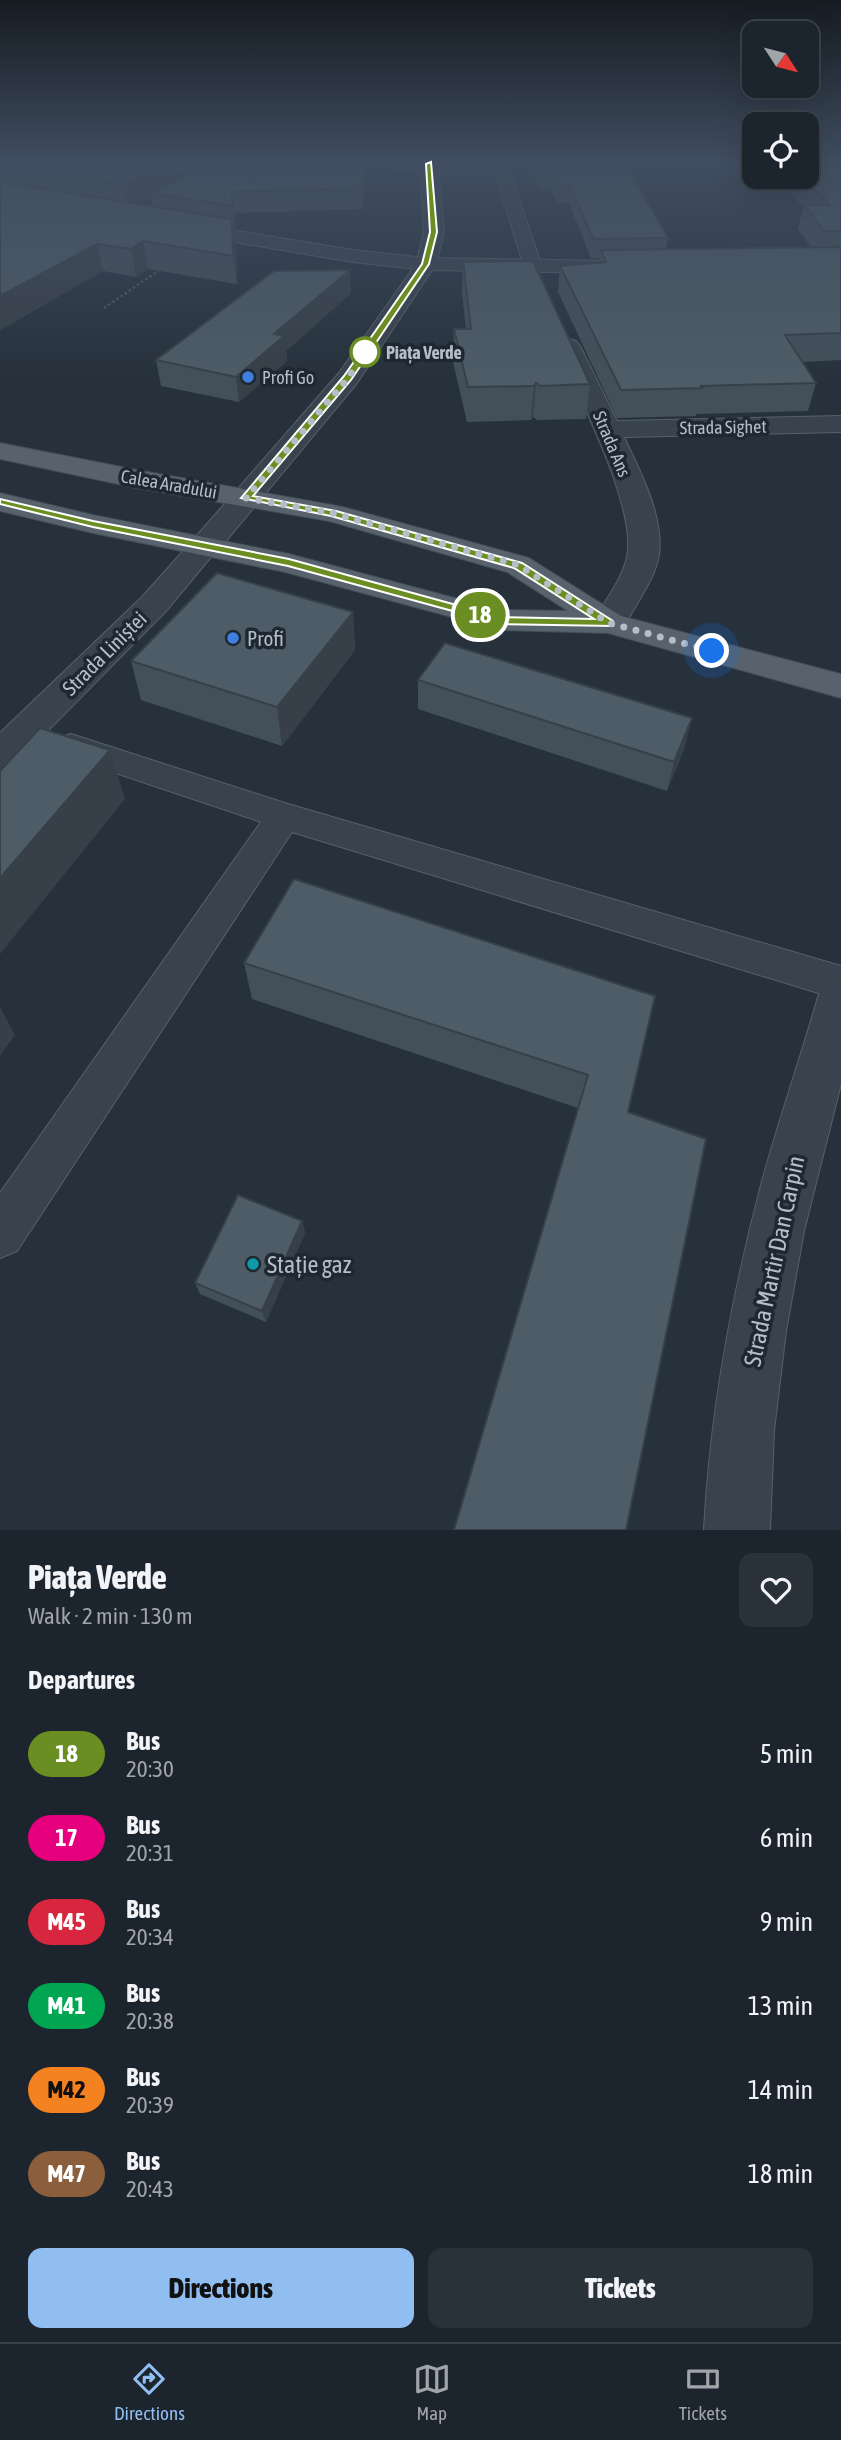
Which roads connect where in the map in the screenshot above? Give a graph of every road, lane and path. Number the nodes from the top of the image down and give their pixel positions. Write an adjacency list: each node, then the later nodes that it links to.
1 (211, 235): 9 (path)
2 (229, 235): 5 (street)
3 (433, 235): 5 (street)
4 (523, 235): 6 (lane)
5 (426, 264): 6 (street); 14 (street, Strada Liniștei)
6 (533, 267): 7 (street); 8 (street)
7 (626, 267)
8 (544, 292)
9 (104, 308)
10 (555, 317): 12 (street, Strada Ans)
11 (841, 424): 12 (street, Strada Sighet)
12 (606, 429): 17 (street, Strada Ans)
13 (0, 451): 14 (main road, Calea Aradului)
14 (246, 498): 16 (street, Strada Liniștei); 17 (main road, Calea Aradului)
15 (0, 502): 16 (main road, Calea Aradului)
16 (205, 546): 17 (main road, Calea Aradului); 19 (street, Strada Liniștei)
17 (609, 623): 18 (main road, Calea Aradului)
18 (841, 686)
19 (26, 731): 20 (street, Strada Liniștei); 21 (lane)
20 (0, 756)
21 (284, 816): 22 (lane); 25 (lane)
22 (841, 983)
23 (841, 997): 24 (street, Strada Martir Dan Carpin)
24 (833, 1061): 26 (street, Strada Martir Dan Carpin)
25 (0, 1234)
26 (737, 1530)

